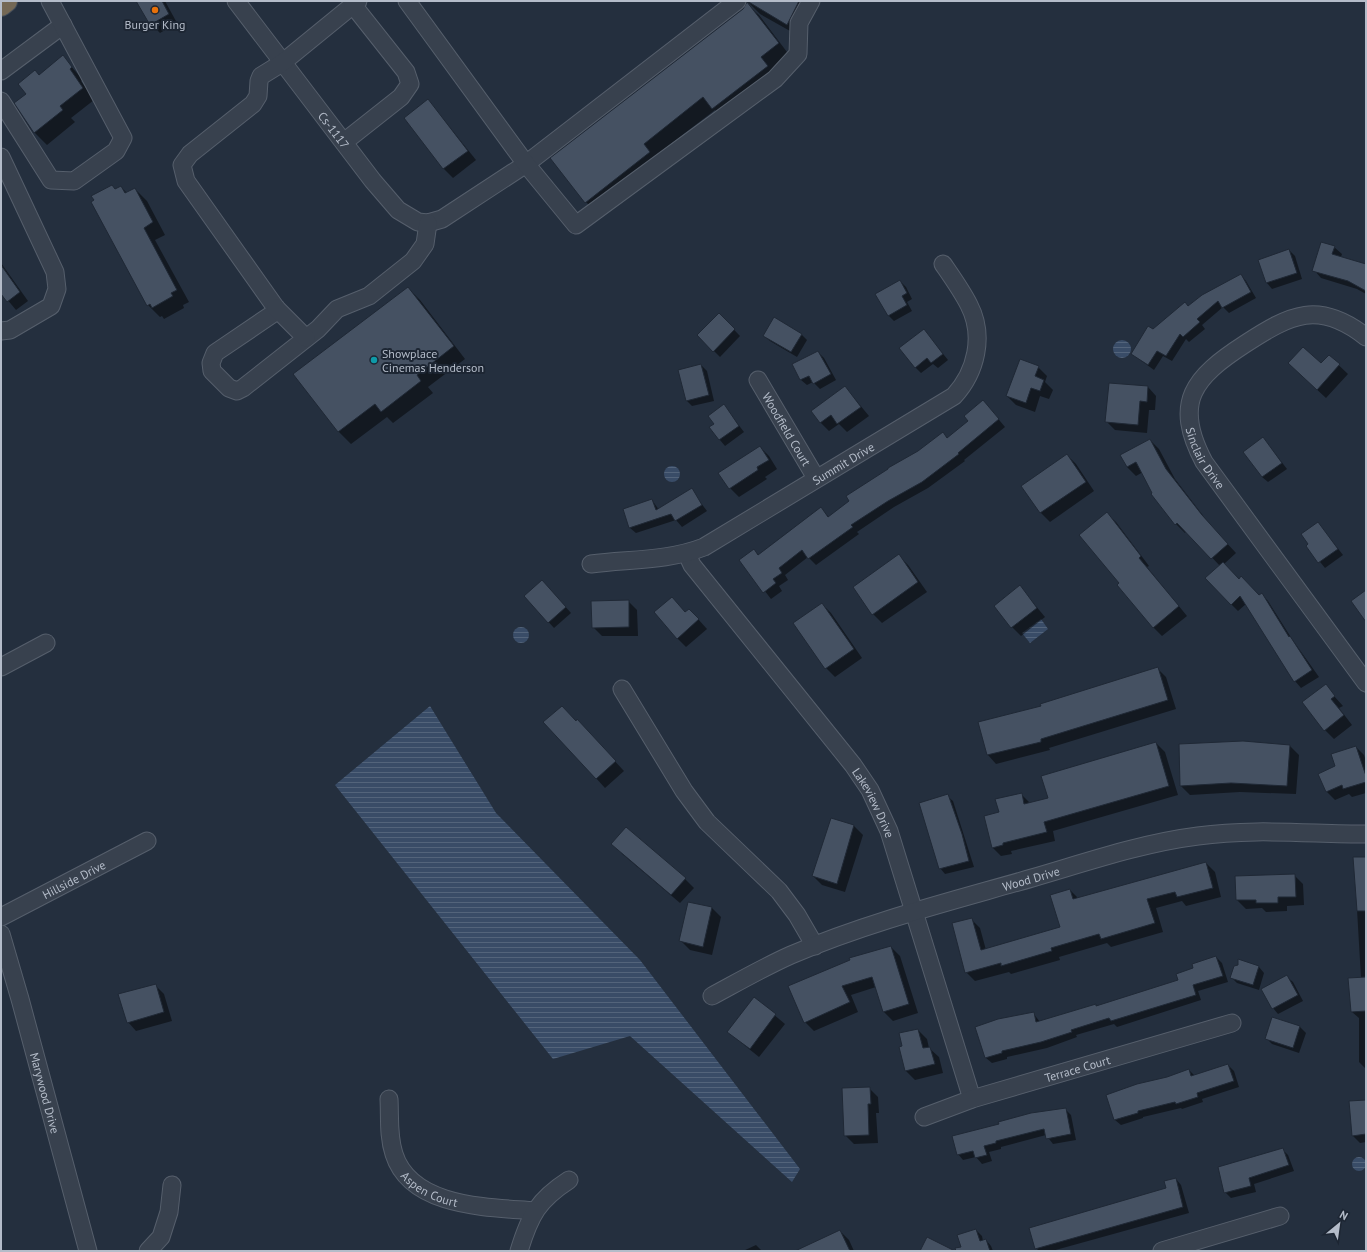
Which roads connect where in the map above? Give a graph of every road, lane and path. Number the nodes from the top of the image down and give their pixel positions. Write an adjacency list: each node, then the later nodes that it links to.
1 (6, 1): 8 (highway)
2 (50, 1): 9 (street)
3 (236, 1): 10 (street, Cs-1117)
4 (407, 1): 15 (street)
5 (737, 1): 15 (street)
6 (811, 1): 15 (street)
7 (355, 3): 10 (street); 13 (street)
8 (1, 5)
9 (63, 25): 11 (street); 12 (street)
10 (282, 63): 13 (street, Cs-1117); 18 (street)
11 (1, 71)
12 (1, 101)
13 (344, 142): 16 (street, Cs-1117)
14 (1, 157): 19 (street)
15 (526, 164): 16 (street)
16 (428, 223): 21 (street)
17 (943, 264): 23 (street, Summit Drive)
18 (276, 308): 21 (street); 21 (street)
19 (1, 331)
20 (1366, 337): 28 (street, Sinclair Drive)
21 (306, 338)
22 (758, 380): 23 (street, Woodfield Court)
23 (816, 478): 24 (street, Summit Drive)
24 (687, 554): 25 (street, Summit Drive); 32 (street, Lakeview Drive)
25 (591, 564)
26 (46, 643): 27 (street)
27 (1, 667)
28 (1364, 676)
29 (622, 689): 35 (street)
30 (1366, 834): 32 (street, Wood Drive)
31 (147, 842): 33 (street, Hillside Drive)
32 (914, 912): 35 (street, Wood Drive); 39 (street, Lakeview Drive)
33 (1, 917)
34 (1, 934): 45 (street, Marywood Drive)
35 (815, 946): 36 (street, Wood Drive)
36 (712, 996)
37 (1232, 1023): 39 (street, Terrace Court)
38 (389, 1099): 43 (street, Aspen Court)
39 (972, 1099): 40 (street, Terrace Court)
40 (924, 1117)
41 (569, 1180): 43 (street)
42 (172, 1185): 46 (street)
43 (535, 1211): 47 (street)
44 (1280, 1216): 48 (street)
45 (88, 1251)
46 (148, 1251)
47 (519, 1251)
48 (1162, 1251)

